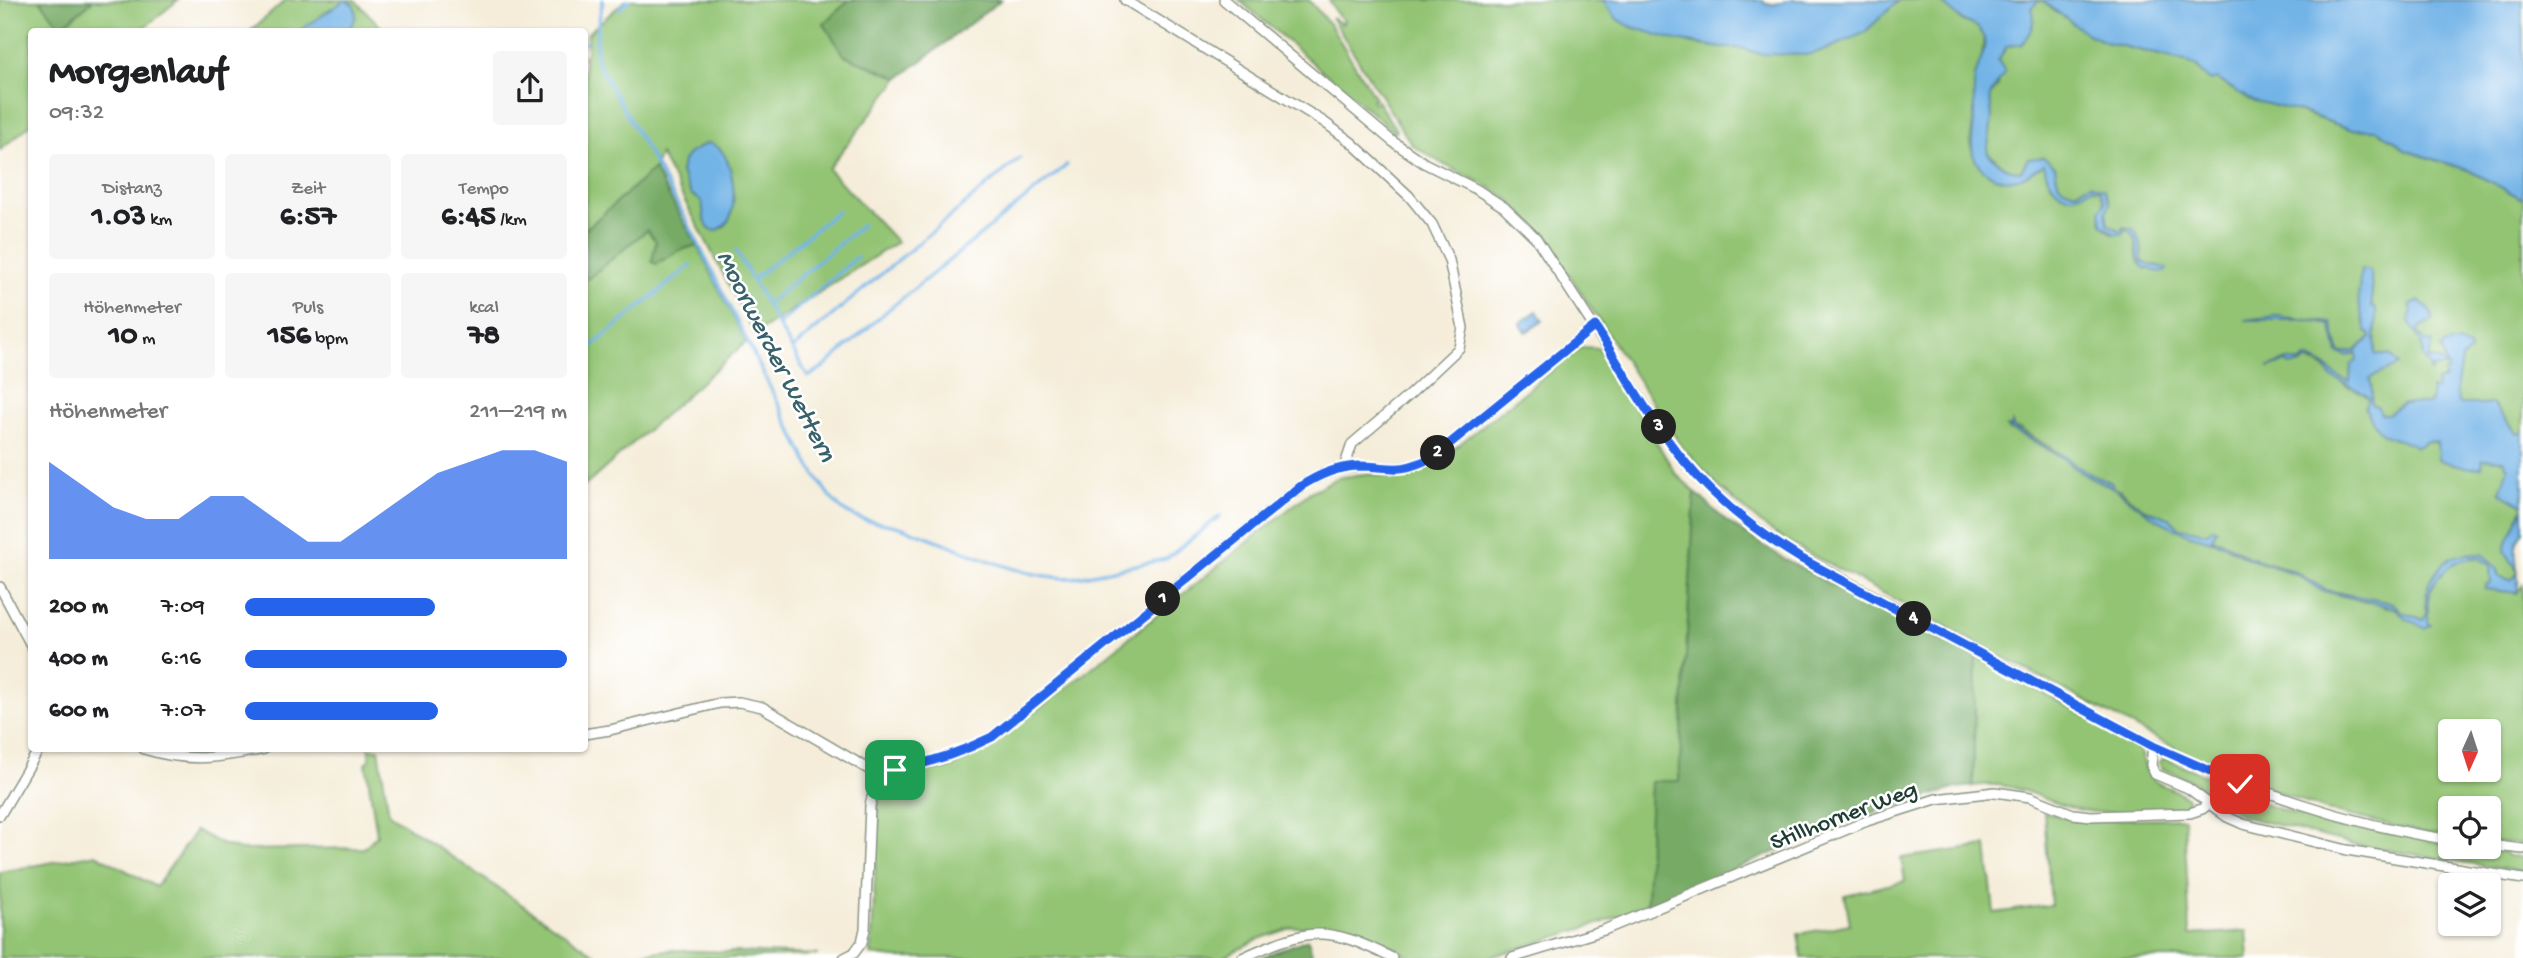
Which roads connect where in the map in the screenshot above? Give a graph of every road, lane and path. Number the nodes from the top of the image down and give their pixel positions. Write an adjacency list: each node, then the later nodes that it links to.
1 (1125, 0): 4 (street)
2 (1224, 0): 3 (street)
3 (1595, 326): 4 (street); 8 (street)
4 (1344, 468): 12 (street)
5 (0, 587): 6 (street)
6 (28, 640)
7 (588, 733): 12 (street)
8 (2153, 746): 13 (street); 15 (street)
9 (37, 752): 14 (street)
10 (156, 752): 11 (street)
11 (246, 752)
12 (882, 778): 19 (street)
13 (2209, 804): 18 (street); 23 (street, Stillhorner Weg)
14 (0, 815)
15 (2438, 838)
16 (2501, 846): 17 (street)
17 (2523, 849)
18 (2523, 879)
19 (858, 956): 20 (street)
20 (844, 958)
21 (1242, 958): 22 (street)
22 (1392, 958)
23 (1512, 958)

